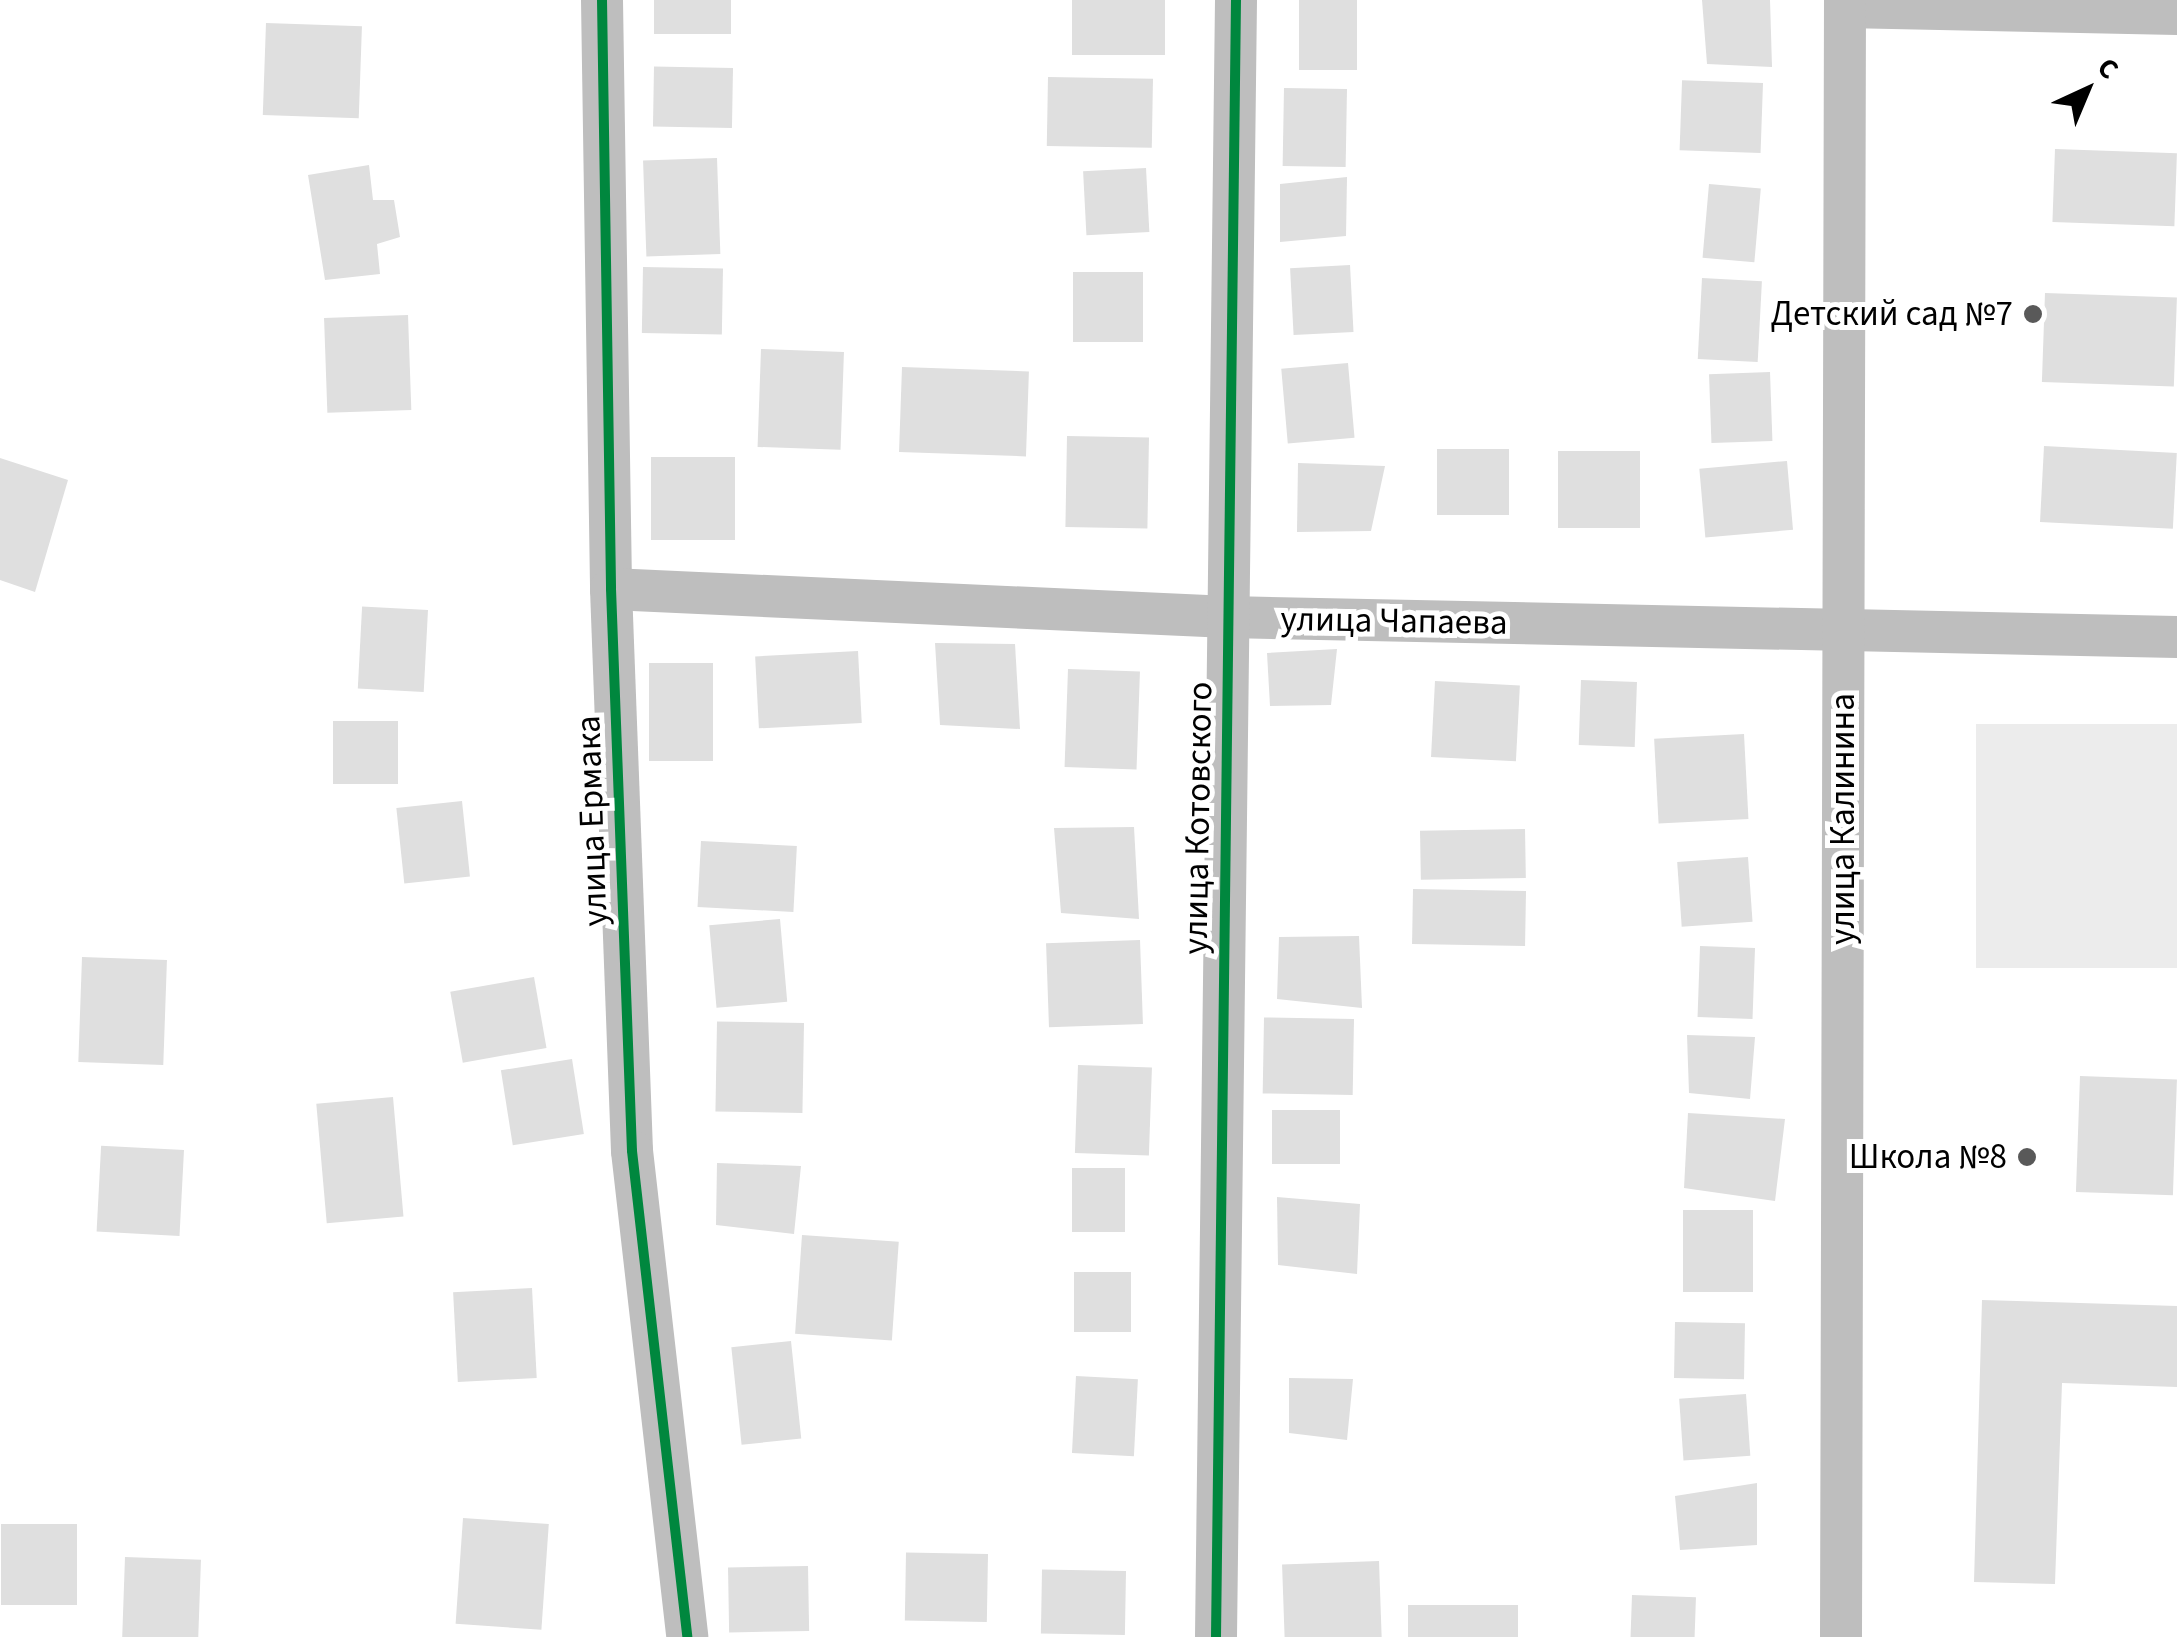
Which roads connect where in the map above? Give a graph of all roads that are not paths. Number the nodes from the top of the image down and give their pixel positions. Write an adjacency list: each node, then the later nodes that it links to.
1 (602, 0): 5 (street, улица Ермака)
2 (1236, 0): 6 (street, улица Котовского)
3 (1844, 4): 4 (street); 7 (street, улица Калинина)
4 (2177, 14)
5 (611, 590): 6 (street, улица Чапаева); 9 (street, улица Ермака)
6 (1228, 617): 7 (street, улица Чапаева); 10 (street, улица Котовского)
7 (1844, 632): 8 (street, улица Чапаева); 11 (street, улица Калинина)
8 (2177, 637)
9 (687, 1637)
10 (1216, 1637)
11 (1841, 1637)

